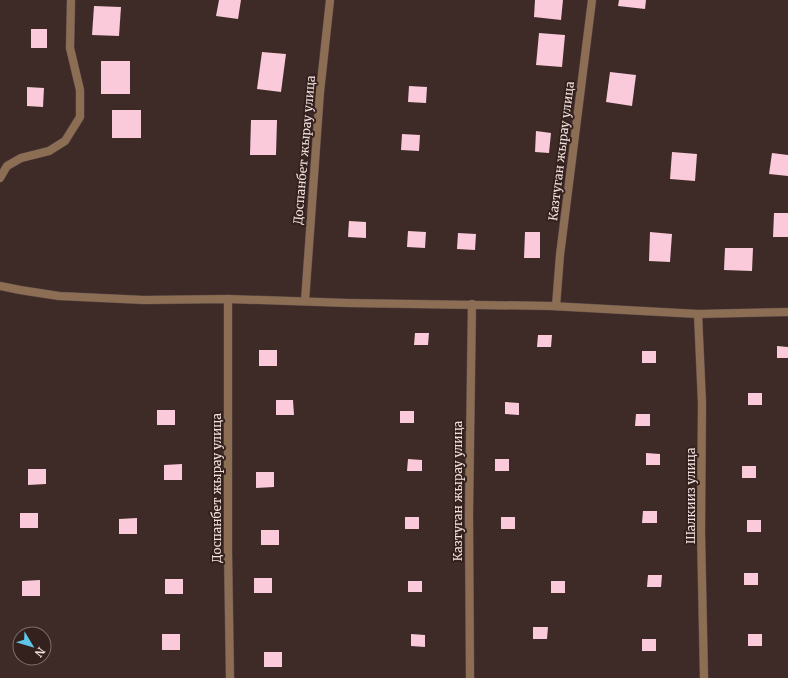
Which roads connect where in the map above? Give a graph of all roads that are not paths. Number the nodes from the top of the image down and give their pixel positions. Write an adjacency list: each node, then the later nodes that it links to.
1 (71, 0): 4 (street)
2 (330, 0): 7 (street, Доспанбет жырау улица)
3 (592, 0): 9 (street, Казтуган жырау улица)
4 (0, 178)
5 (0, 286): 6 (street)
6 (228, 299): 7 (street); 12 (street, Доспанбет жырау улица)
7 (305, 301): 8 (street)
8 (472, 304): 9 (street); 13 (street, Казтуган жырау улица)
9 (556, 306): 11 (street)
10 (788, 312): 11 (street)
11 (698, 314): 14 (street, Шалкииз улица)
12 (230, 678)
13 (470, 678)
14 (704, 678)

